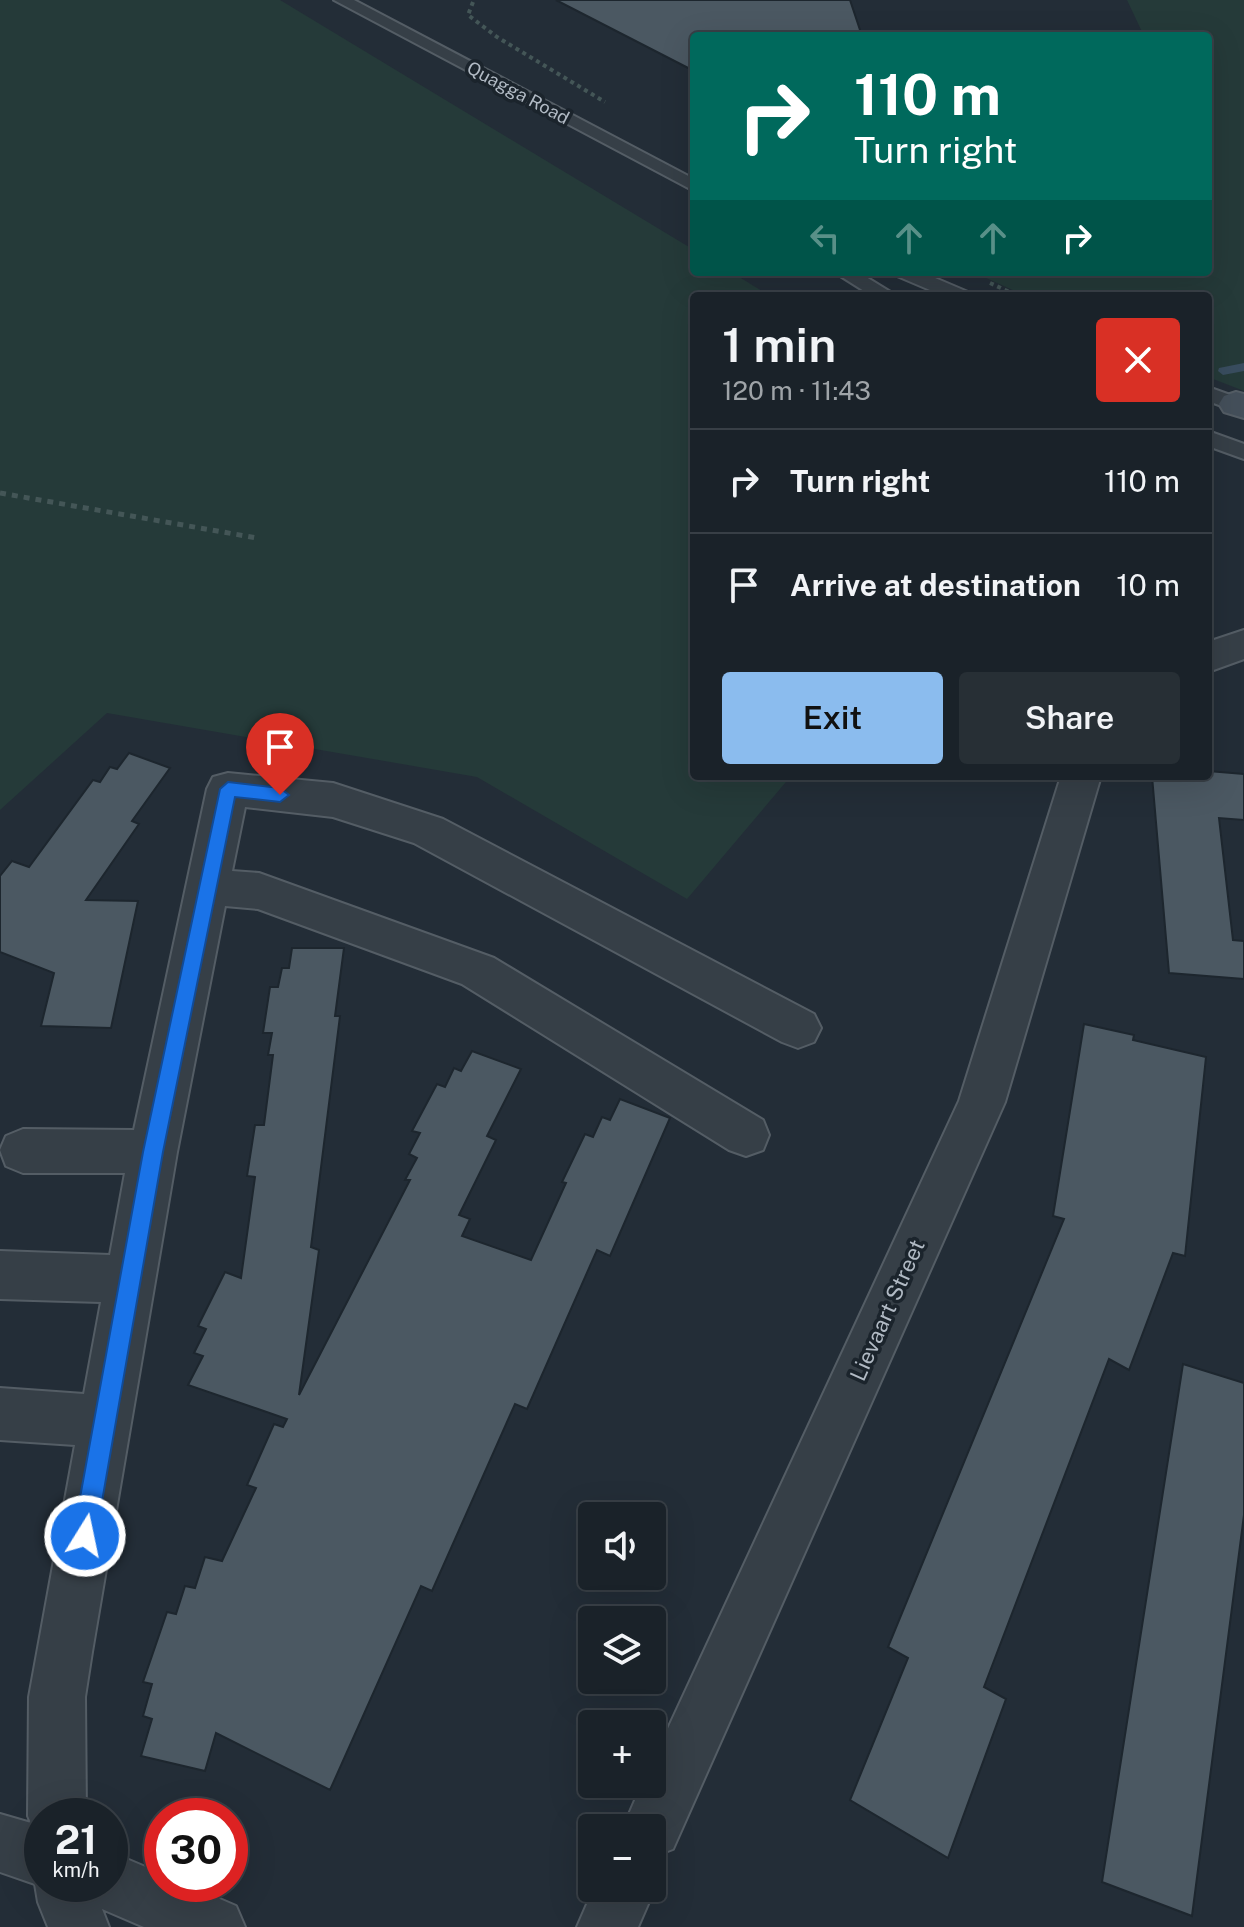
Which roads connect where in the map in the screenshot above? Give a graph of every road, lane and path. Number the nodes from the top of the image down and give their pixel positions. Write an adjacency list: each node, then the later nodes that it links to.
1 (342, 0): 4 (lane, Quagga Road)
2 (473, 2): 3 (path)
3 (607, 103)
4 (690, 184)
5 (851, 276): 7 (lane)
6 (914, 276): 8 (lane)
7 (880, 292)
8 (952, 292)
9 (1212, 440): 10 (lane)
10 (1244, 452)
11 (0, 493): 12 (path)
12 (257, 538)
13 (1244, 644): 14 (street)
14 (1212, 656)
15 (1080, 780): 26 (street, Lievaart Street)
16 (208, 887): 17 (street); 18 (street); 20 (street)
17 (798, 1028)
18 (746, 1135)
19 (23, 1151): 20 (street)
20 (153, 1152): 22 (street)
21 (0, 1275): 22 (street)
22 (130, 1279): 24 (street)
23 (0, 1414): 24 (street)
24 (105, 1421): 25 (street)
25 (57, 1798)
26 (658, 1814)
27 (0, 1843): 28 (street)
28 (24, 1850)
29 (128, 1890): 33 (street)
30 (68, 1902): 32 (street)
31 (619, 1902): 34 (street)
32 (79, 1927)
33 (215, 1927)
34 (607, 1927)

